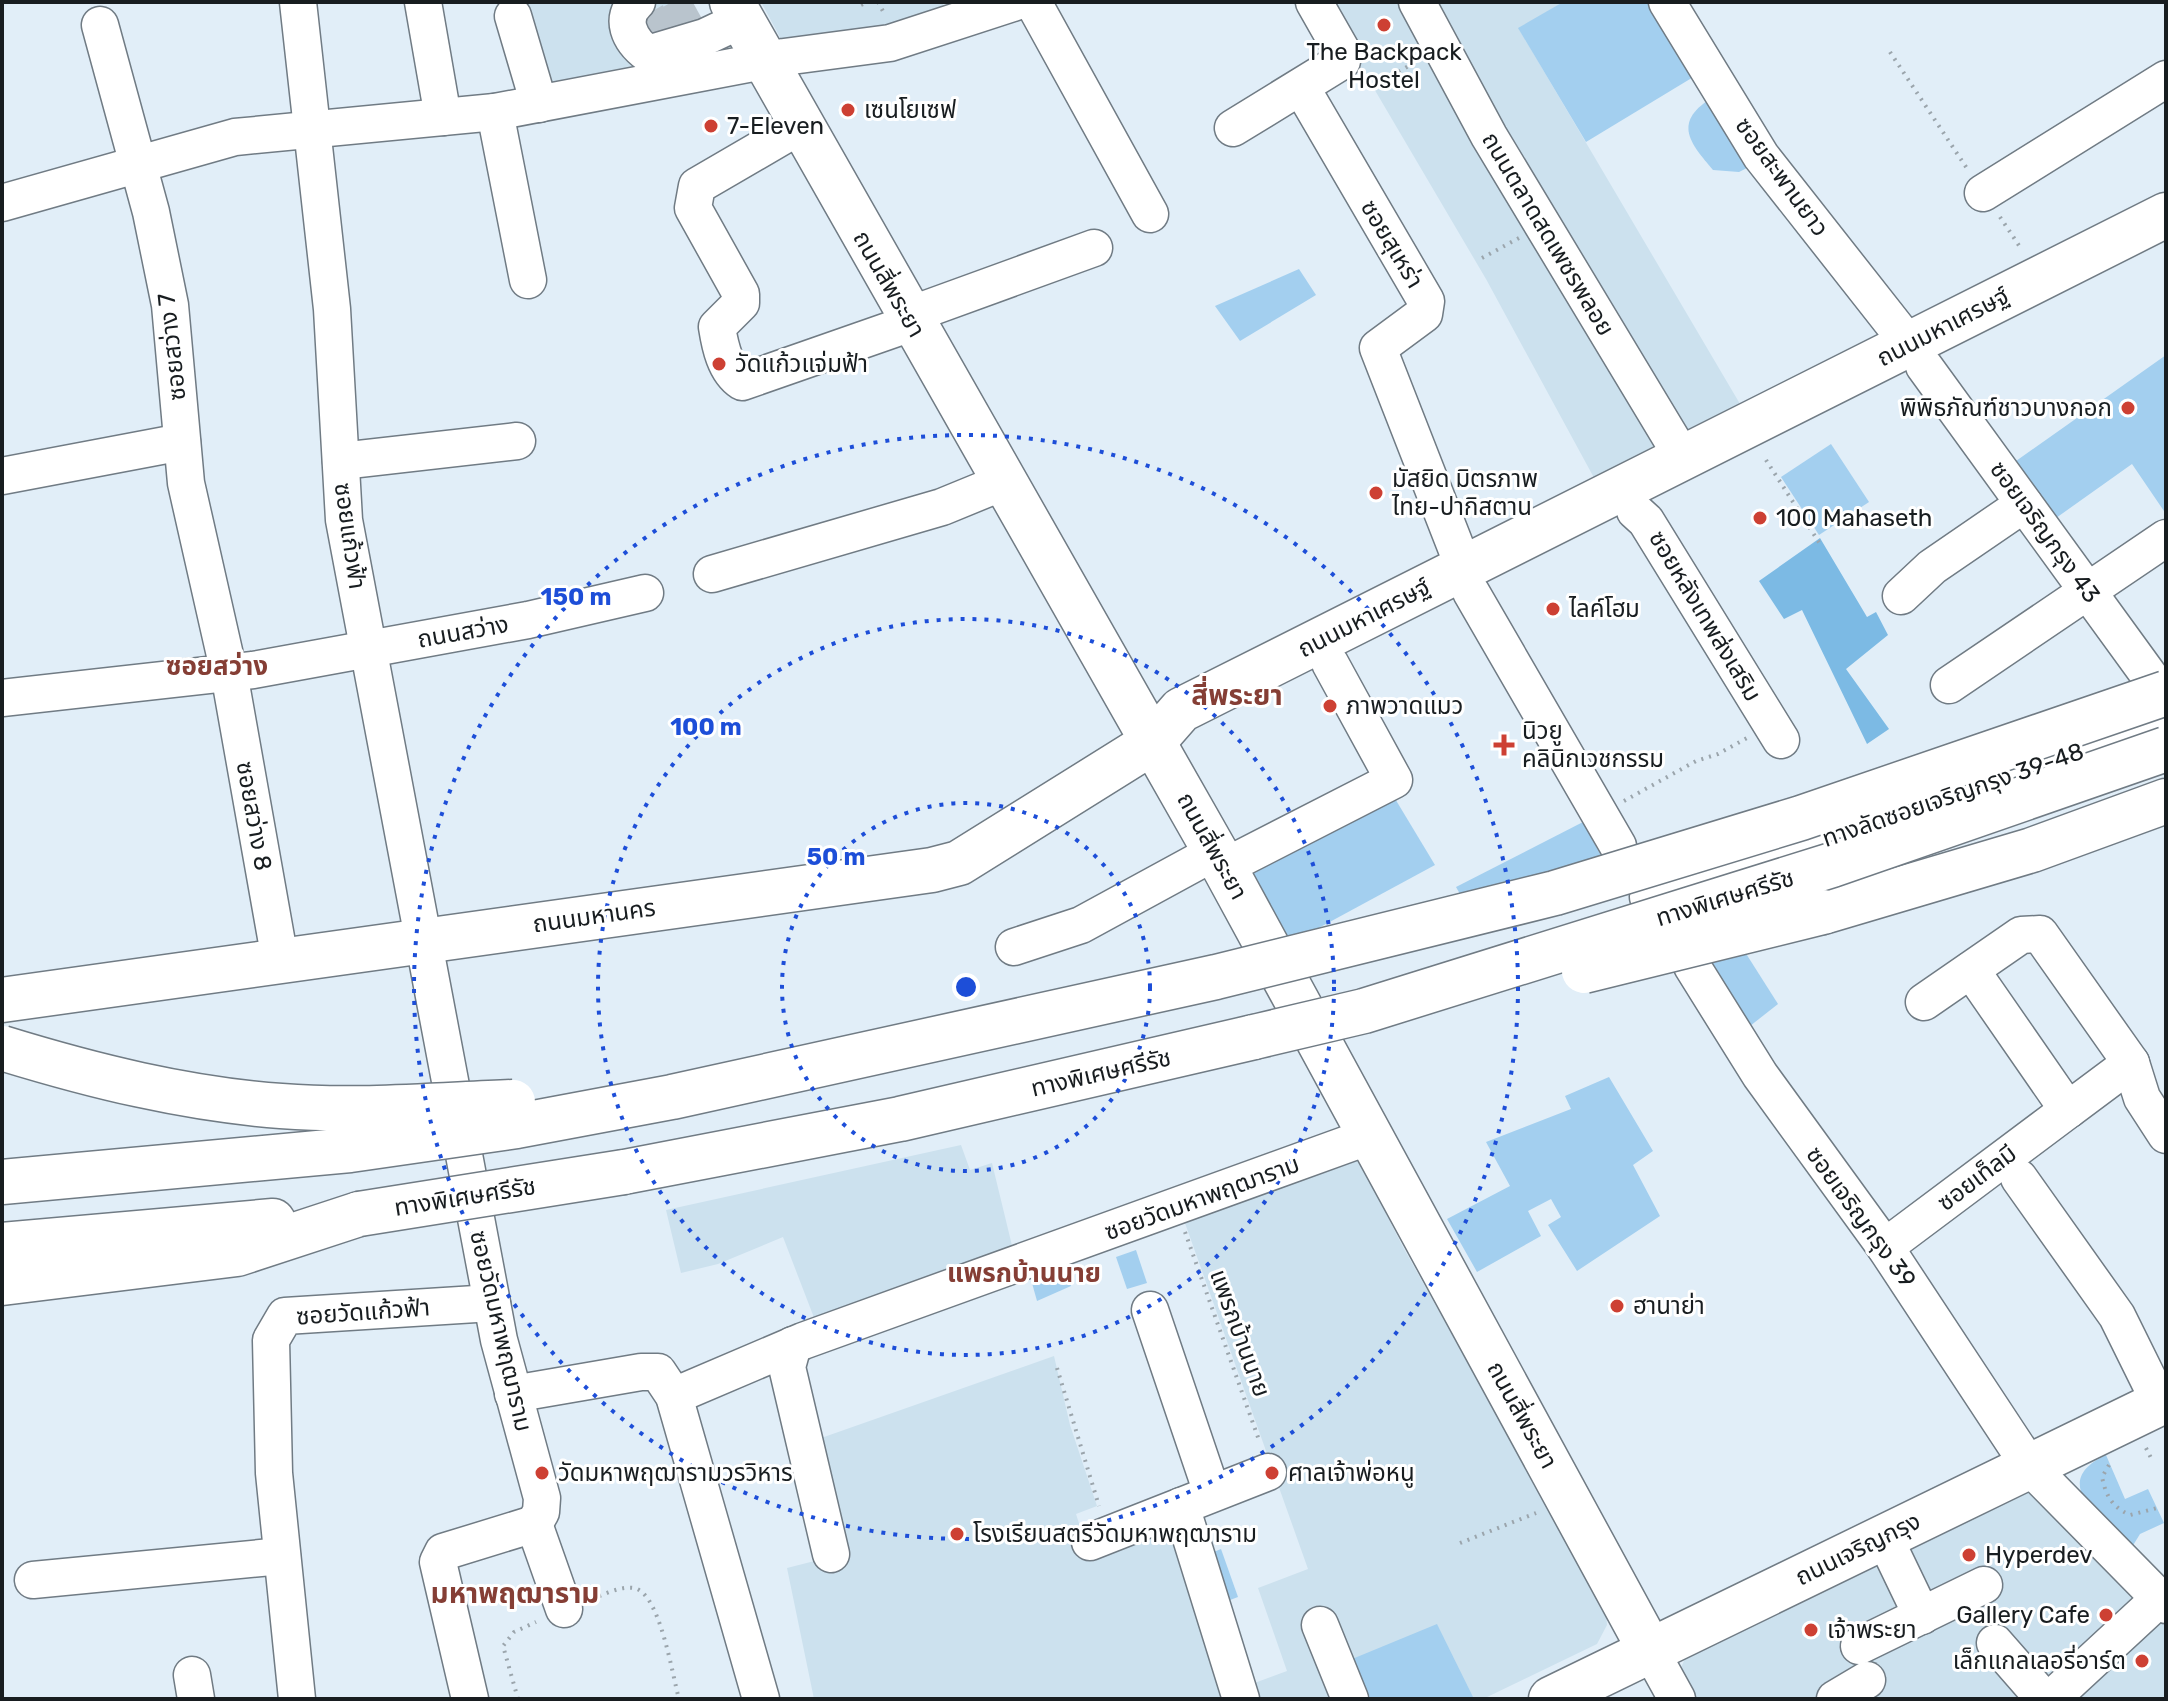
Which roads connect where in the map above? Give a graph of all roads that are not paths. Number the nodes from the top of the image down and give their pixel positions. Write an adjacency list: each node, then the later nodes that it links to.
1 (298, 2): 20 (street, ซอยแก้วฟ้า)
2 (423, 2): 17 (street)
3 (1016, 2): 12 (street)
4 (1033, 2): 24 (street)
5 (1314, 2): 14 (street)
6 (1667, 2): 30 (street, ซอยสะพานยาว)
7 (1420, 3): 34 (street, ถนนตลาดสดเพชรพลอย)
8 (736, 11): 11 (street); 12 (main road, ถนนสี่พระยา)
9 (513, 16): 15 (street)
10 (100, 25): 21 (street, ซอยสว่าง 7)
11 (662, 25)
12 (764, 62): 15 (street); 18 (main road, ถนนสี่พระยา)
13 (2166, 79): 22 (street)
14 (1301, 87): 19 (street); 41 (street, ซอยสุเหร่า)
15 (539, 104): 16 (street)
16 (495, 112): 17 (street); 28 (street)
17 (443, 117): 20 (street)
18 (800, 126): 29 (main road, ถนนสี่พระยา); 29 (street)
19 (1233, 128)
20 (310, 129): 21 (street); 33 (street, ซอยแก้วฟ้า)
21 (136, 164): 23 (street); 32 (street, ซอยสว่าง 7)
22 (1983, 193)
23 (2, 203)
24 (1150, 214)
25 (2166, 215): 30 (main road, ถนนมหาเศรษฐ์)
26 (2166, 245): 30 (main road, ถนนมหาเศรษฐ์)
27 (1094, 248): 29 (street)
28 (528, 280)
29 (909, 319): 36 (main road, ถนนสี่พระยา)
30 (1916, 355): 34 (main road, ถนนมหาเศรษฐ์); 37 (street, ซอยเจริญกรุง 43)
31 (517, 441): 33 (street)
32 (182, 442): 35 (street); 47 (street, ซอยสว่าง 7)
33 (341, 461): 45 (street, ซอยแก้วฟ้า)
34 (1690, 469): 38 (main road, ถนนมหาเศรษฐ์); 41 (main road, ถนนมหาเศรษฐ์)
35 (2, 476)
36 (1003, 482): 40 (street); 53 (main road, ถนนสี่พระยา)
37 (2024, 504): 43 (street, ซอยเจริญกรุง 43); 44 (street)
38 (1635, 511): 41 (main road, ถนนมหาเศรษฐ์); 52 (street, ซอยหลังเทพส่งเสริม)
39 (2166, 538): 43 (street)
40 (712, 574)
41 (1468, 580): 46 (main road, ถนนมหาเศรษฐ์); 53 (main road, ถนนมหาเศรษฐ์); 56 (street)
42 (645, 593): 45 (street, ถนนสว่าง)
43 (2088, 594): 48 (street); 49 (street, ซอยเจริญกรุง 43)
44 (1901, 596)
45 (368, 649): 47 (street, ถนนสว่าง); 59 (street, ซอยแก้วฟ้า)
46 (1330, 663): 53 (main road, ถนนมหาเศรษฐ์); 57 (street)
47 (229, 673): 50 (street, ถนนสว่าง); 61 (street, ซอยสว่าง 8)
48 (1949, 685)
49 (2166, 696): 69 (main road, bridge)
50 (2, 698)
51 (2166, 723): 58 (street, ทางลัดซอยเจริญกรุง 39-48)
52 (1776, 732)
53 (1153, 742): 57 (main road, ถนนสี่พระยา); 59 (main road, ถนนมหานคร)
54 (2166, 749): 66 (main road, ทางพิเศษศรีรัช, bridge)
55 (2166, 801): 66 (main road, bridge)
56 (1618, 846)
57 (1220, 860): 60 (street); 72 (main road, ถนนสี่พระยา)
58 (1648, 897)
59 (425, 940): 61 (main road, ถนนมหานคร); 79 (street, ซอยวัดมหาพฤฒาราม)
60 (1014, 947)
61 (280, 960): 64 (main road, ถนนมหานคร)
62 (1692, 966): 77 (street, ซอยเจริญกรุง 39)
63 (1971, 970): 65 (street); 68 (street); 70 (street)
64 (2, 1000)
65 (1924, 1002)
66 (1364, 1011): 75 (main road, ทางพิเศษศรีรัช, bridge)
67 (2, 1048): 69 (main road, bridge)
68 (2131, 1063): 70 (street, ซอยเท็ลมี); 71 (street)
69 (672, 1097): 74 (main road, bridge)
70 (2068, 1110): 77 (street, ซอยเท็ลมี)
71 (2166, 1135)
72 (1370, 1136): 81 (street, ซอยวัดมหาพฤฒาราม); 100 (main road, ถนนสี่พระยา)
73 (2019, 1178): 84 (street)
74 (2, 1182)
75 (359, 1214): 76 (main road, ทางพิเศษศรีรัช); 78 (main road)
76 (2, 1245)
77 (1885, 1247): 85 (street, ซอยเจริญกรุง 39)
78 (2, 1283)
79 (492, 1303): 82 (street, ซอยวัดมหาพฤฒาราม); 92 (street, ซอยวัดแก้วฟ้า)
80 (1150, 1310): 87 (street)
81 (793, 1345): 83 (street, ซอยวัดมหาพฤฒาราม); 91 (street)
82 (513, 1394): 83 (street); 88 (street, ซอยวัดมหาพฤฒาราม)
83 (674, 1396): 103 (street)
84 (2161, 1416): 85 (main road, ถนนเจริญกรุง)
85 (2030, 1467): 89 (main road, ถนนเจริญกรุง); 95 (street, ซอยเจริญกรุง 39)
86 (1268, 1472): 87 (street)
87 (1197, 1500): 90 (street); 104 (street)
88 (534, 1524): 96 (street); 102 (street)
89 (1884, 1537): 97 (street); 100 (main road, ถนนเจริญกรุง)
90 (1099, 1539)
91 (831, 1554)
92 (282, 1556): 93 (street); 101 (street, ซอยวัดแก้วฟ้า)
93 (33, 1580)
94 (1984, 1585): 97 (street)
95 (2163, 1602): 110 (street)
96 (564, 1609)
97 (1922, 1616): 108 (street)
98 (1320, 1625): 105 (street)
99 (1995, 1643): 109 (street)
100 (1650, 1650): 106 (main road, ถนนเจริญกรุง); 107 (street, ถนนสี่พระยา)
101 (297, 1699)
102 (470, 1699)
103 (761, 1699)
104 (1241, 1699)
105 (1350, 1699)
106 (1551, 1699)
107 (1677, 1699)
108 (1835, 1699)
109 (2044, 1699)
110 (2051, 1699)

